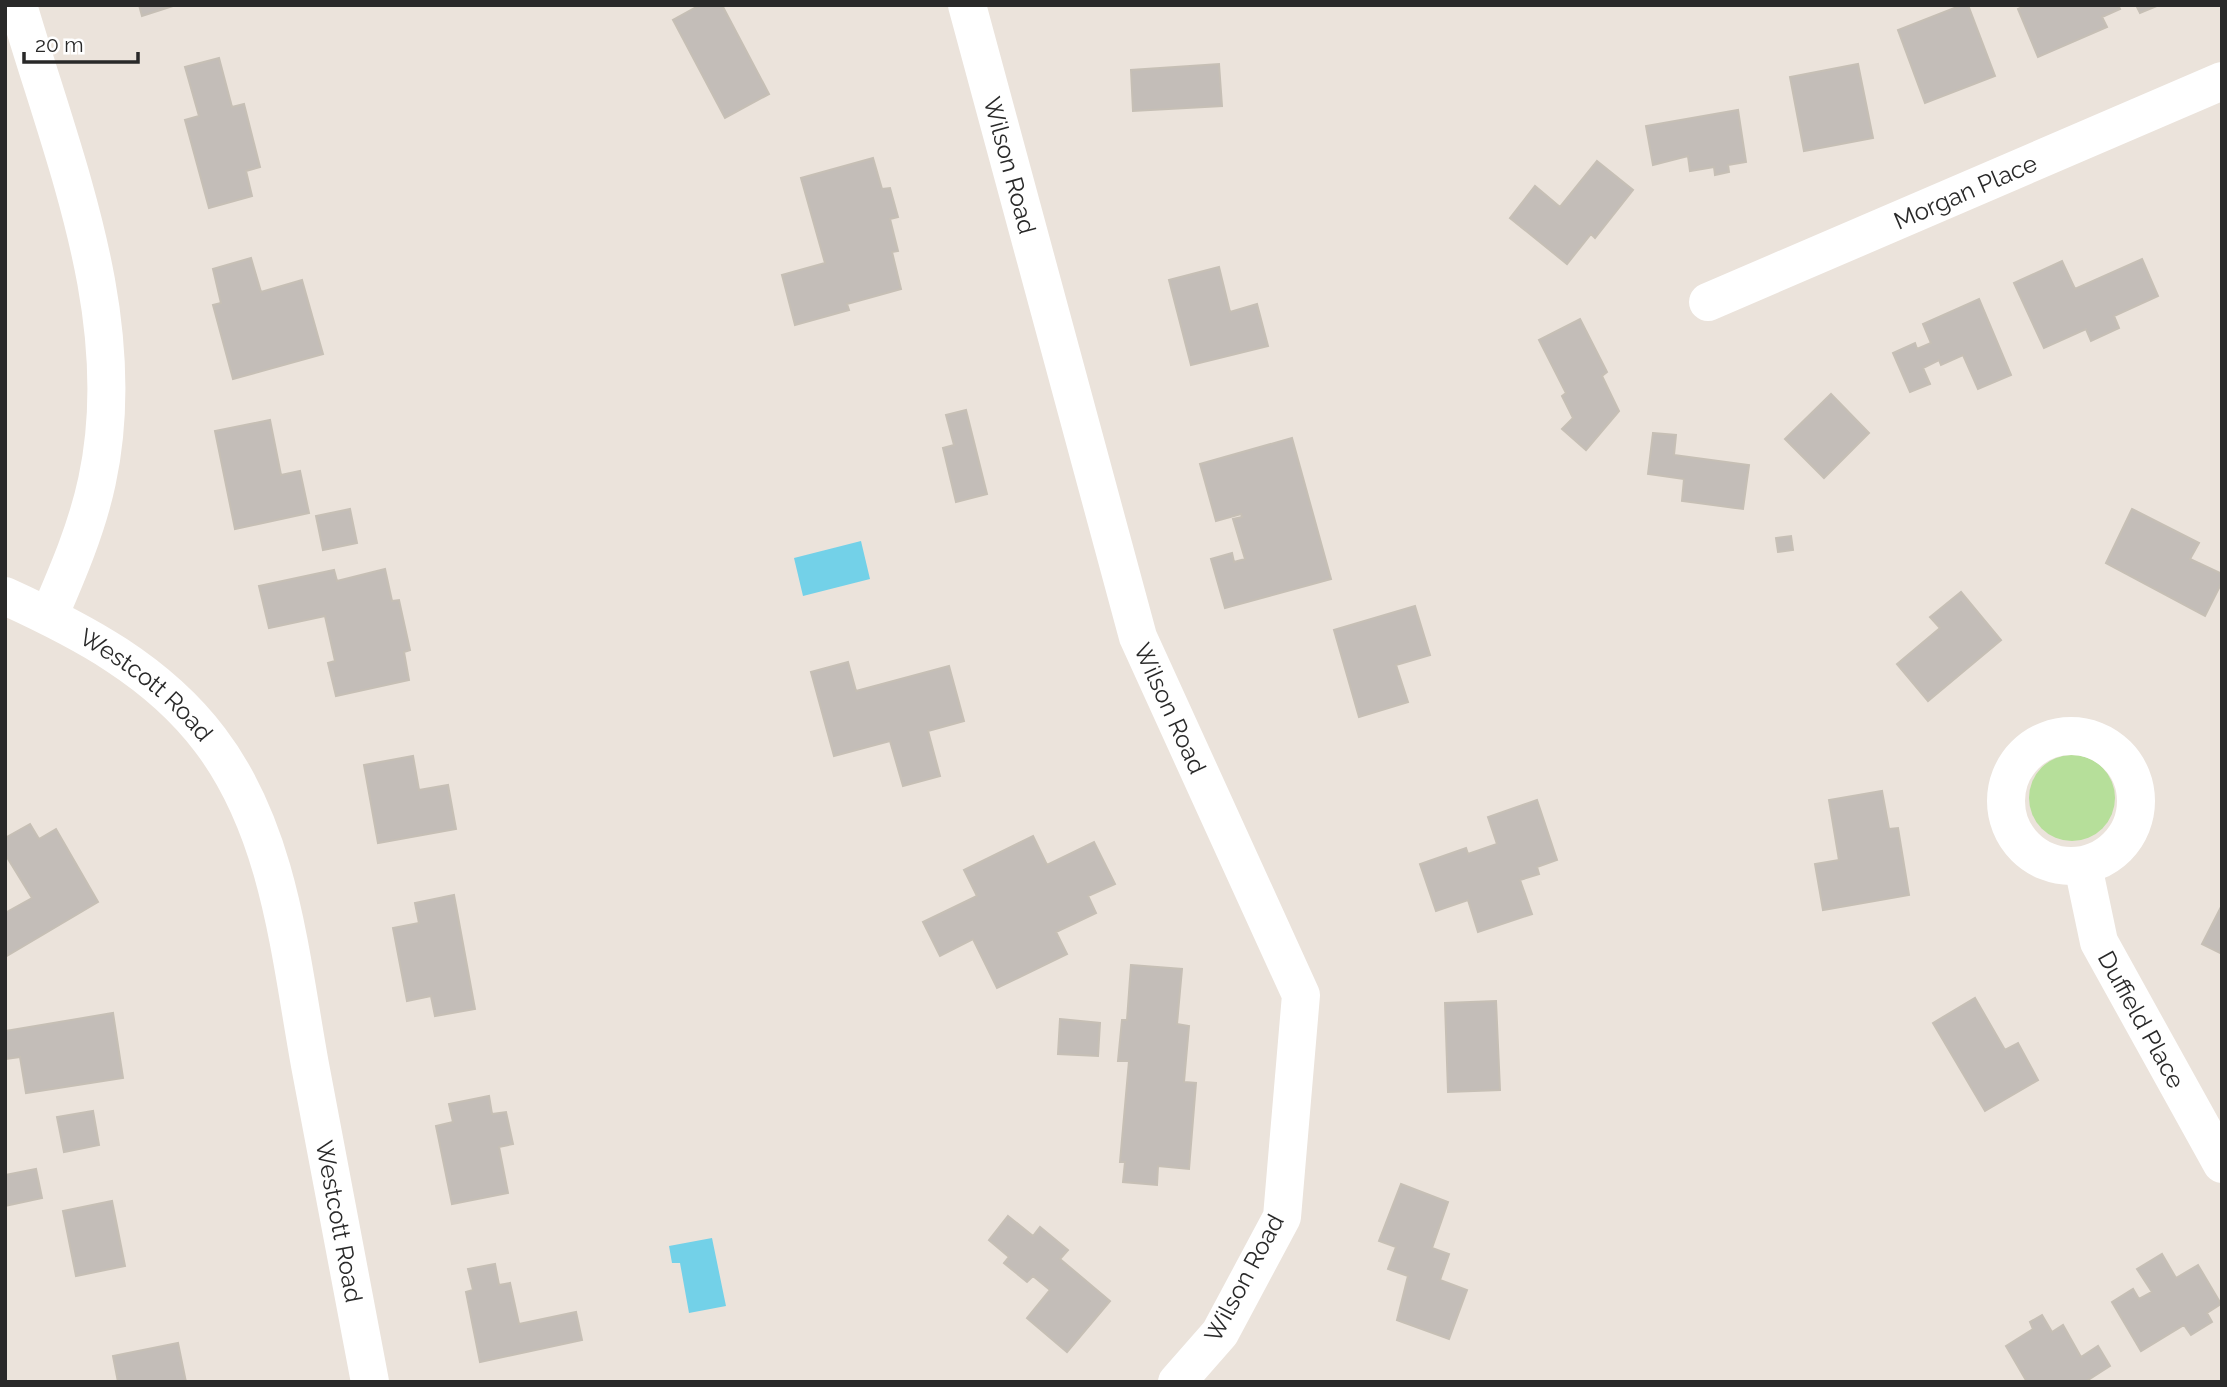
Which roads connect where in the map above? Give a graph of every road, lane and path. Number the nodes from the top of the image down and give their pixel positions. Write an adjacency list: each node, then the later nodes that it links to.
1 (18, 5): 6 (street)
2 (967, 5): 10 (street, Wilson Road)
3 (2222, 81): 4 (street, Morgan Place)
4 (1708, 302)
5 (5, 596): 6 (street, Westcott Road)
6 (48, 616): 9 (street, Westcott Road)
7 (2083, 866): 8 (street, Duffield Place)
8 (2222, 1164)
9 (370, 1382)
10 (1177, 1382)

